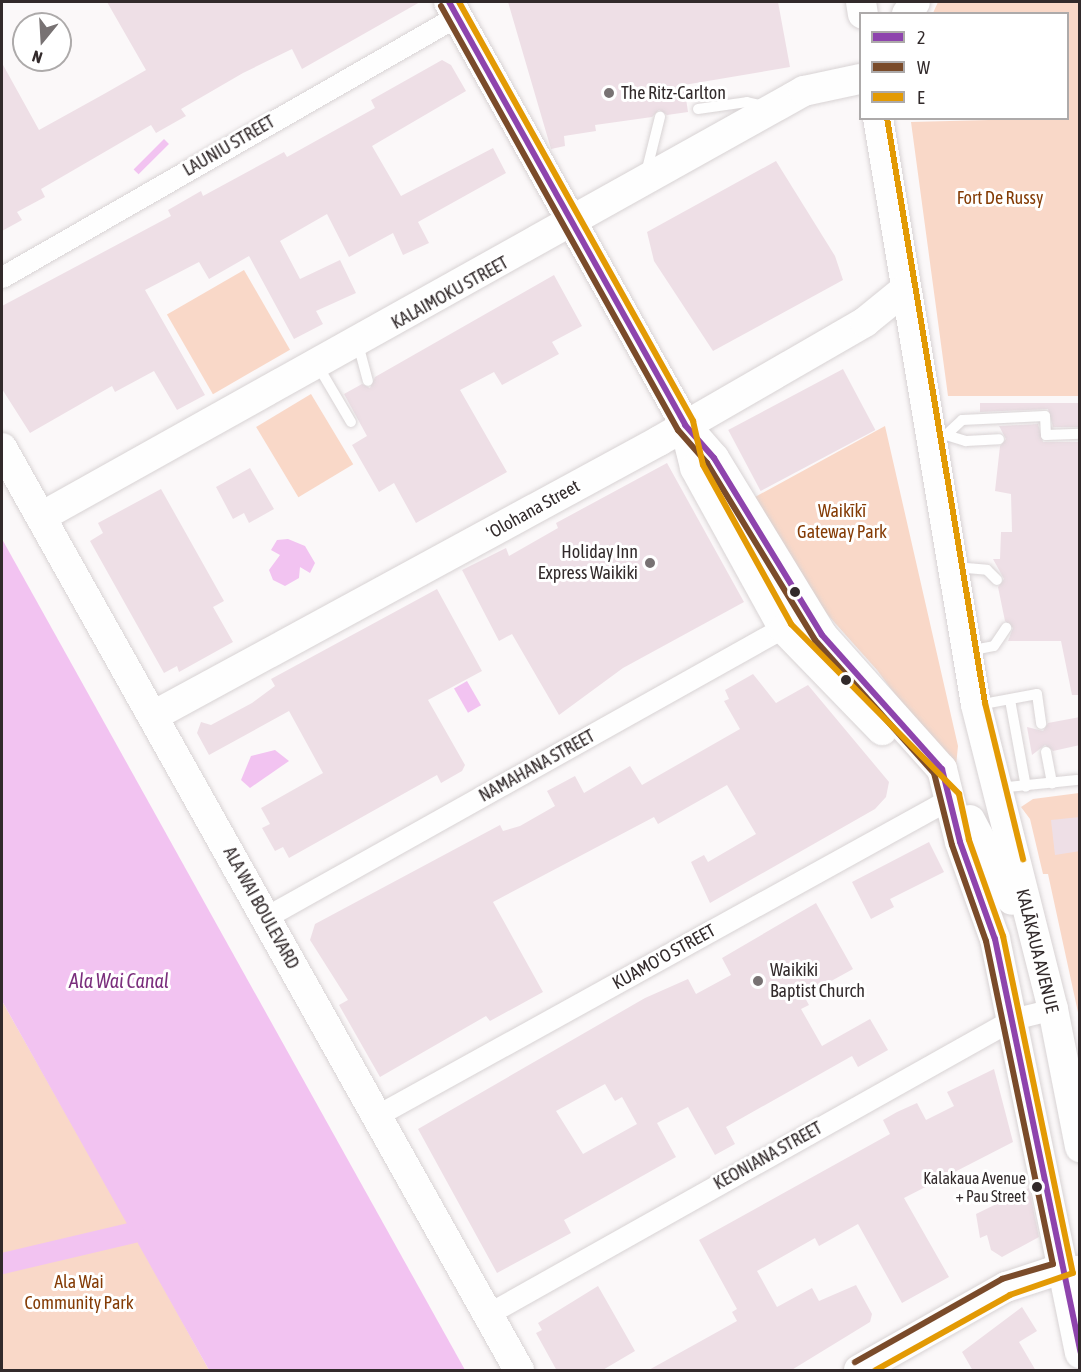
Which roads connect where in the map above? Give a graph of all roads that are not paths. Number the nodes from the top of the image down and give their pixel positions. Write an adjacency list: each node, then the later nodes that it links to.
1 (453, 9): 8 (main road); 9 (street, LAUNIU STREET)
2 (859, 79): 4 (main road, KALAIMOKU STREET)
3 (698, 109): 4 (lane)
4 (777, 109): 7 (main road, KALAIMOKU STREET)
5 (660, 117): 7 (lane)
6 (878, 120): 10 (main road, KALĀKAUA AVENUE)
7 (642, 185): 8 (main road, KALAIMOKU STREET)
8 (574, 224): 11 (main road, KALAIMOKU STREET); 15 (main road)
9 (2, 277)
10 (903, 291): 15 (main road, ʻOlohana Street); 17 (main road, KALĀKAUA AVENUE)
11 (358, 344): 12 (main road, KALAIMOKU STREET); 13 (lane)
12 (318, 366): 14 (lane); 20 (main road, KALAIMOKU STREET)
13 (368, 381)
14 (351, 422)
15 (685, 425): 23 (main road); 28 (main road, ʻOlohana Street)
16 (1080, 434): 17 (lane)
17 (938, 436): 18 (lane); 21 (main road, KALĀKAUA AVENUE)
18 (999, 439)
19 (2, 448): 20 (main road, ALA WAI BOULEVARD)
20 (41, 518): 28 (main road, ALA WAI BOULEVARD)
21 (952, 567): 22 (lane); 25 (main road, KALĀKAUA AVENUE)
22 (997, 580)
23 (795, 621): 35 (main road); 36 (street, NAMAHANA STREET)
24 (1006, 628): 25 (lane)
25 (966, 651): 27 (main road, KALĀKAUA AVENUE)
26 (1010, 700): 27 (lane); 29 (lane); 33 (lane)
27 (976, 705): 34 (main road, KALĀKAUA AVENUE)
28 (155, 715): 36 (main road, ALA WAI BOULEVARD)
29 (1041, 724)
30 (1046, 752): 32 (lane)
31 (1077, 780): 32 (lane)
32 (1052, 783): 33 (lane)
33 (1026, 787): 34 (lane)
34 (994, 788): 37 (main road, KALĀKAUA AVENUE)
35 (951, 798): 37 (main road); 39 (main road); 40 (street, KUAMO'O STREET)
36 (266, 917): 40 (main road, ALA WAI BOULEVARD)
37 (1032, 928): 38 (main road, KALĀKAUA AVENUE)
38 (1053, 1009): 39 (street, KEONIANA STREET); 41 (main road, KALĀKAUA AVENUE)
39 (1013, 1019): 42 (main road); 43 (street, KEONIANA STREET)
40 (376, 1116): 43 (main road, ALA WAI BOULEVARD)
41 (1080, 1147)
42 (1072, 1271): 44 (main road); 46 (main road)
43 (488, 1314): 45 (main road, ALA WAI BOULEVARD)
44 (1080, 1353)
45 (519, 1371)
46 (859, 1371)

